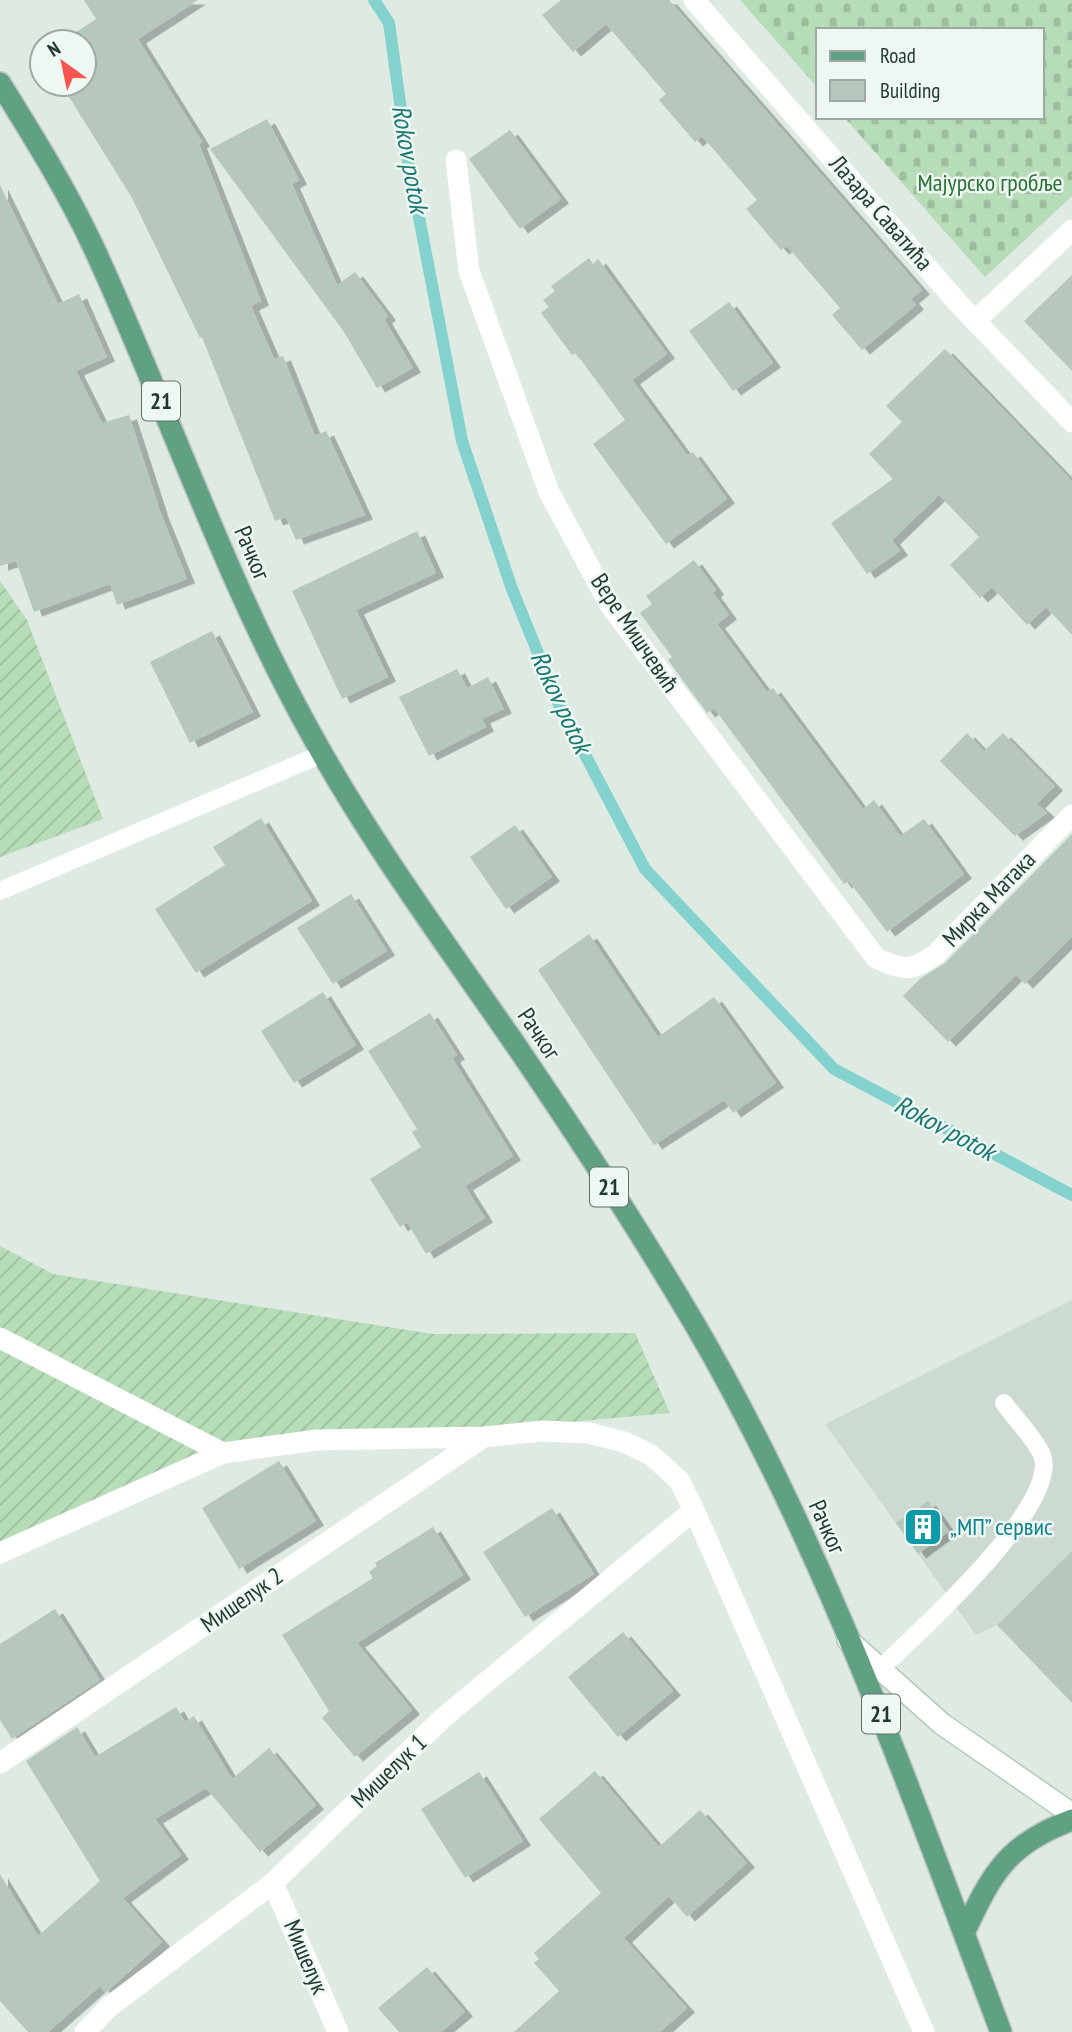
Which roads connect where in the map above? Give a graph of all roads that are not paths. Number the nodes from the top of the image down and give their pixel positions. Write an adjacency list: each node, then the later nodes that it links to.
1 (694, 0): 5 (street, Лазара Саватића)
2 (0, 83): 7 (main road, Рачког / 21)
3 (456, 160): 10 (street, Вере Мишчевић)
4 (1072, 230): 5 (street)
5 (975, 321): 6 (street, Лазара Саватића)
6 (1072, 422)
7 (322, 754): 9 (lane); 17 (main road, Рачког / 21)
8 (1072, 814): 10 (street, Мирка Матака)
9 (0, 891)
10 (898, 969)
11 (0, 1338): 14 (street)
12 (1004, 1403): 18 (lane)
13 (484, 1437): 14 (street); 15 (street); 19 (street, Мишелук 2)
14 (223, 1453): 16 (street)
15 (694, 1510): 22 (street, Мишелук 1); 26 (street)
16 (0, 1552)
17 (848, 1640): 18 (street); 23 (main road, Рачког / 21)
18 (880, 1669): 20 (street)
19 (0, 1763)
20 (1072, 1814)
21 (1072, 1820): 23 (main road)
22 (273, 1882): 24 (street, Мишелук 1); 25 (street, Мишелук)
23 (964, 1933): 27 (main road, Рачког / 21)
24 (86, 2032)
25 (338, 2032)
26 (924, 2032)
27 (1001, 2032)

